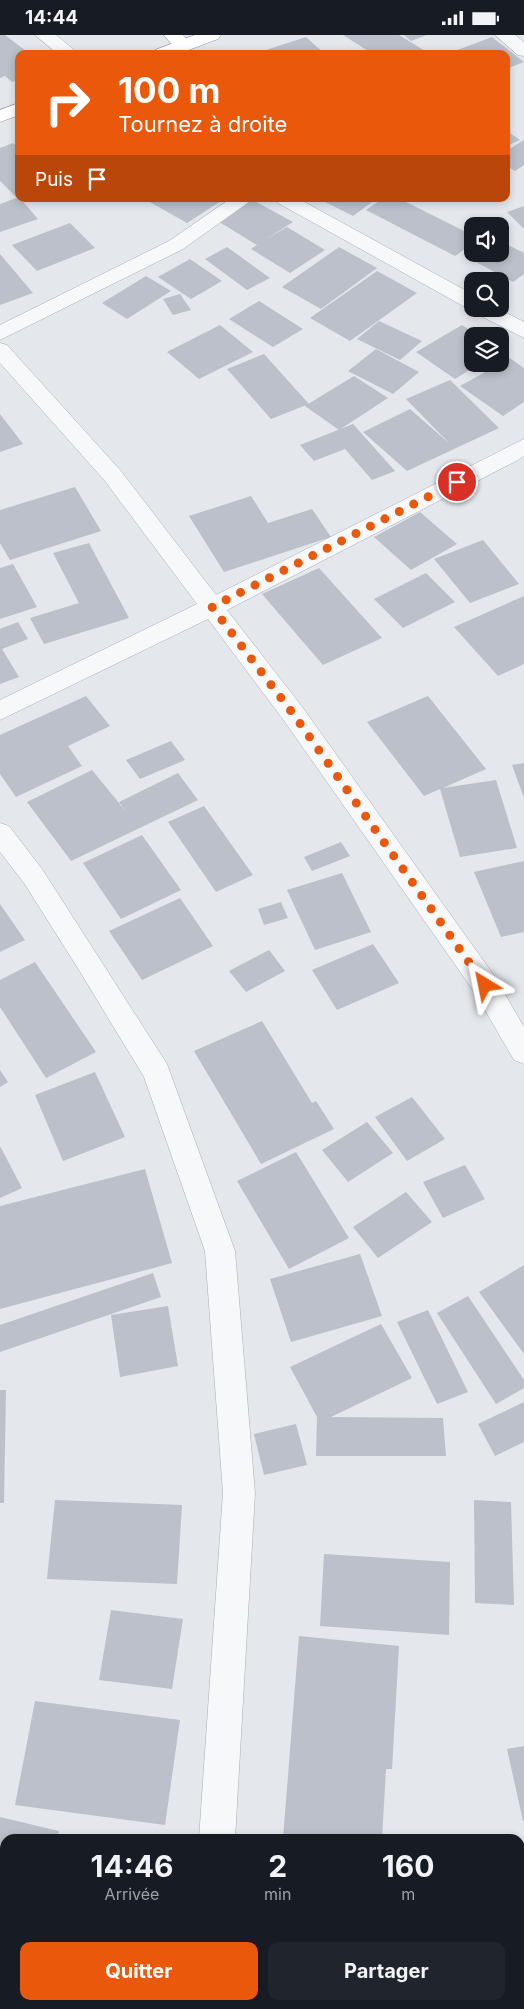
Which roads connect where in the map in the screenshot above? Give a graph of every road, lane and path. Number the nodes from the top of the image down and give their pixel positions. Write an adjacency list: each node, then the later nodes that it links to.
1 (44, 35): 5 (street)
2 (212, 35): 4 (highway)
3 (504, 35): 7 (street)
4 (177, 40): 6 (highway)
5 (65, 50)
6 (166, 50)
7 (524, 51)
8 (15, 110): 9 (highway)
9 (0, 116)
10 (239, 202): 15 (street)
11 (289, 202): 12 (street)
12 (464, 298)
13 (499, 317): 14 (street)
14 (524, 331)
15 (0, 333)
16 (0, 350): 18 (street)
17 (519, 457): 18 (street)
18 (212, 607): 19 (street); 21 (street)
19 (0, 711)
20 (0, 833): 22 (street)
21 (524, 1052)
22 (217, 1834)

